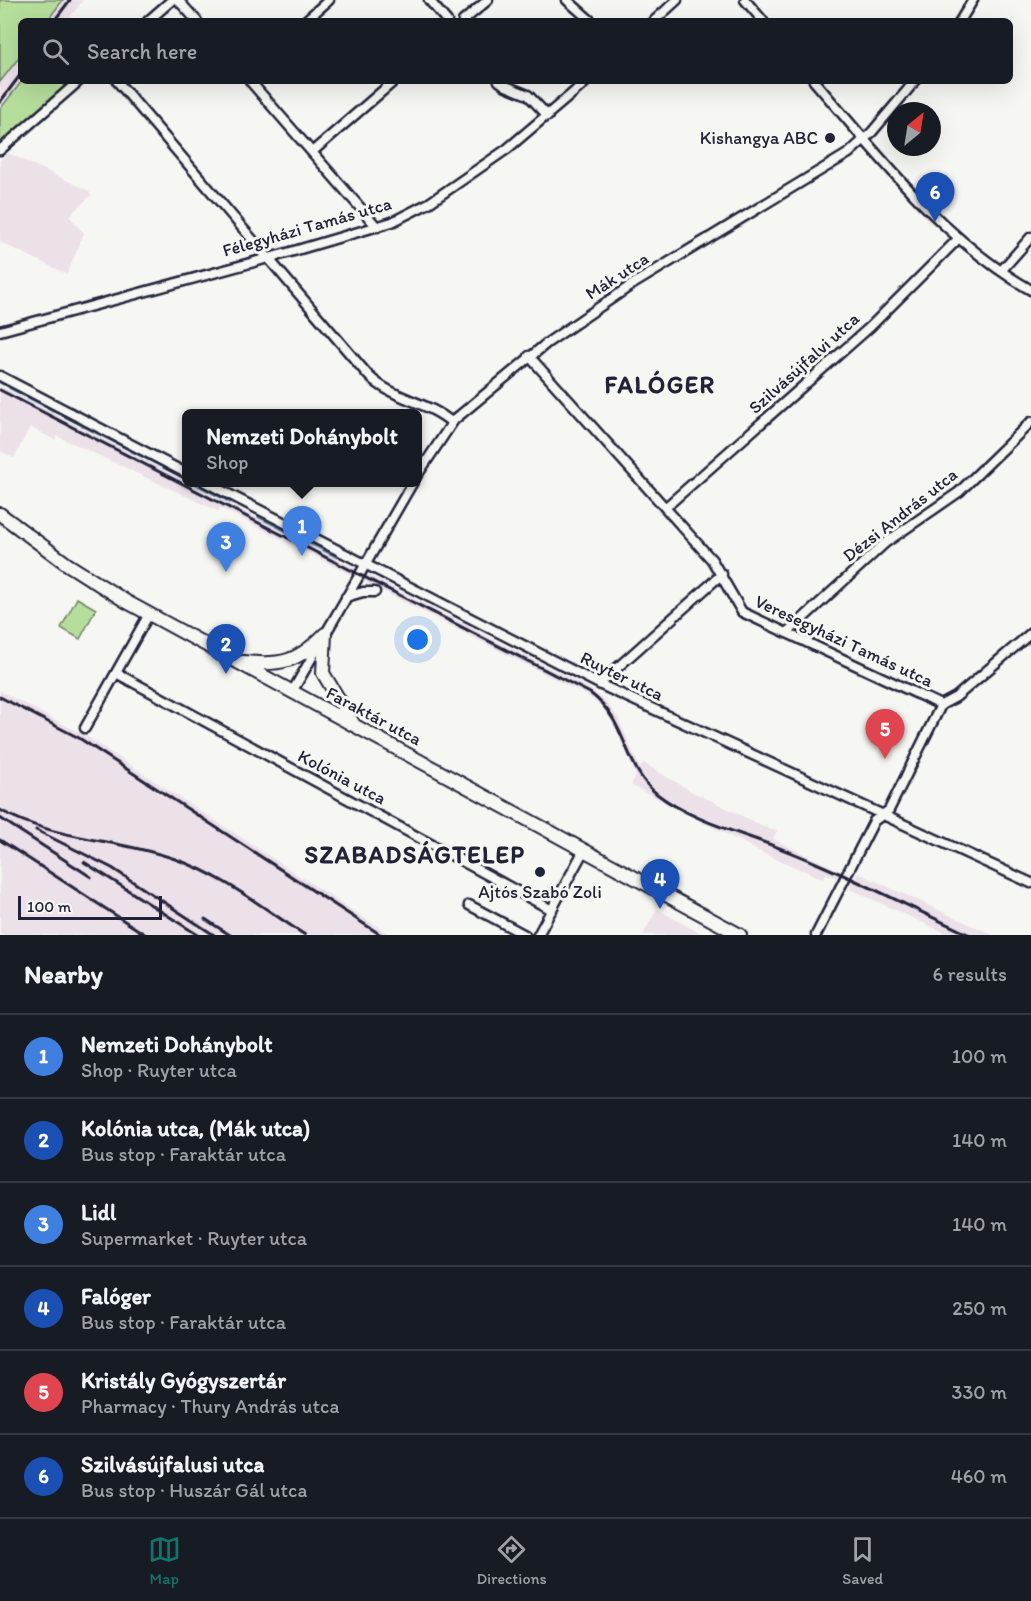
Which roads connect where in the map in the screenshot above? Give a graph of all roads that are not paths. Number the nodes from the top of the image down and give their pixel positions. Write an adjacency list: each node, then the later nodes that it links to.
1 (172, 0): 10 (street)
2 (178, 0): 11 (street)
3 (329, 0): 12 (street)
4 (429, 0): 13 (street)
5 (488, 0): 14 (street)
6 (567, 0): 15 (street)
7 (677, 0): 16 (street)
8 (744, 0): 17 (street)
9 (973, 0): 18 (street)
10 (151, 18)
11 (194, 18)
12 (308, 18)
13 (444, 18)
14 (467, 18)
15 (588, 18)
16 (657, 18)
17 (760, 18)
18 (962, 18)
19 (76, 84): 29 (street)
20 (120, 84): 34 (street)
21 (253, 84): 30 (street)
22 (391, 84): 30 (street)
23 (503, 84): 27 (street)
24 (584, 84): 27 (street, Félegyházi Tamás utca)
25 (817, 84): 28 (street)
26 (912, 84): 28 (street, Mák utca)
27 (548, 116): 31 (street, Félegyházi Tamás utca)
28 (864, 140): 33 (street); 38 (street, Mák utca)
29 (0, 150)
30 (312, 152): 31 (street)
31 (377, 227): 34 (street, Félegyházi Tamás utca)
32 (1031, 237): 35 (street)
33 (959, 238): 35 (street); 46 (street, Szilvásújfalvi utca)
34 (268, 258): 37 (street, Félegyházi Tamás utca); 40 (street)
35 (1001, 271): 36 (street)
36 (1031, 290)
37 (0, 331)
38 (529, 356): 40 (street, Mák utca); 46 (street, Veresegyházi Tamás utca)
39 (0, 376): 43 (street)
40 (452, 422): 42 (street, Mák utca)
41 (1031, 422): 53 (street, Dézsi András utca)
42 (422, 467)
43 (182, 471)
44 (213, 487): 48 (street, Ruyter utca)
45 (411, 487): 48 (street)
46 (666, 507): 49 (street, Veresegyházi Tamás utca)
47 (0, 514): 52 (main road, Faraktár utca)
48 (364, 564): 51 (street); 58 (street, Ruyter utca)
49 (722, 574): 53 (street, Veresegyházi Tamás utca); 58 (street)
50 (375, 592): 51 (street)
51 (346, 597): 55 (street)
52 (149, 614): 56 (main road, Faraktár utca); 57 (street)
53 (787, 633): 60 (street, Veresegyházi Tamás utca)
54 (1031, 633): 60 (street)
55 (325, 634): 56 (main road); 59 (street); 61 (main road)
56 (237, 662): 59 (main road, Faraktár utca)
57 (116, 673): 62 (street); 67 (street, Kolónia utca)
58 (599, 684): 63 (street, Ruyter utca)
59 (292, 692): 61 (main road, Faraktár utca)
60 (940, 705): 63 (street)
61 (354, 725): 64 (main road, Faraktár utca)
62 (85, 728)
63 (883, 814): 65 (street, Ruyter utca); 71 (street)
64 (584, 850): 67 (street); 70 (main road, Faraktár utca)
65 (1031, 883)
66 (469, 905): 68 (street)
67 (552, 910): 69 (street)
68 (525, 935)
69 (538, 935)
70 (740, 935)
71 (816, 935)

